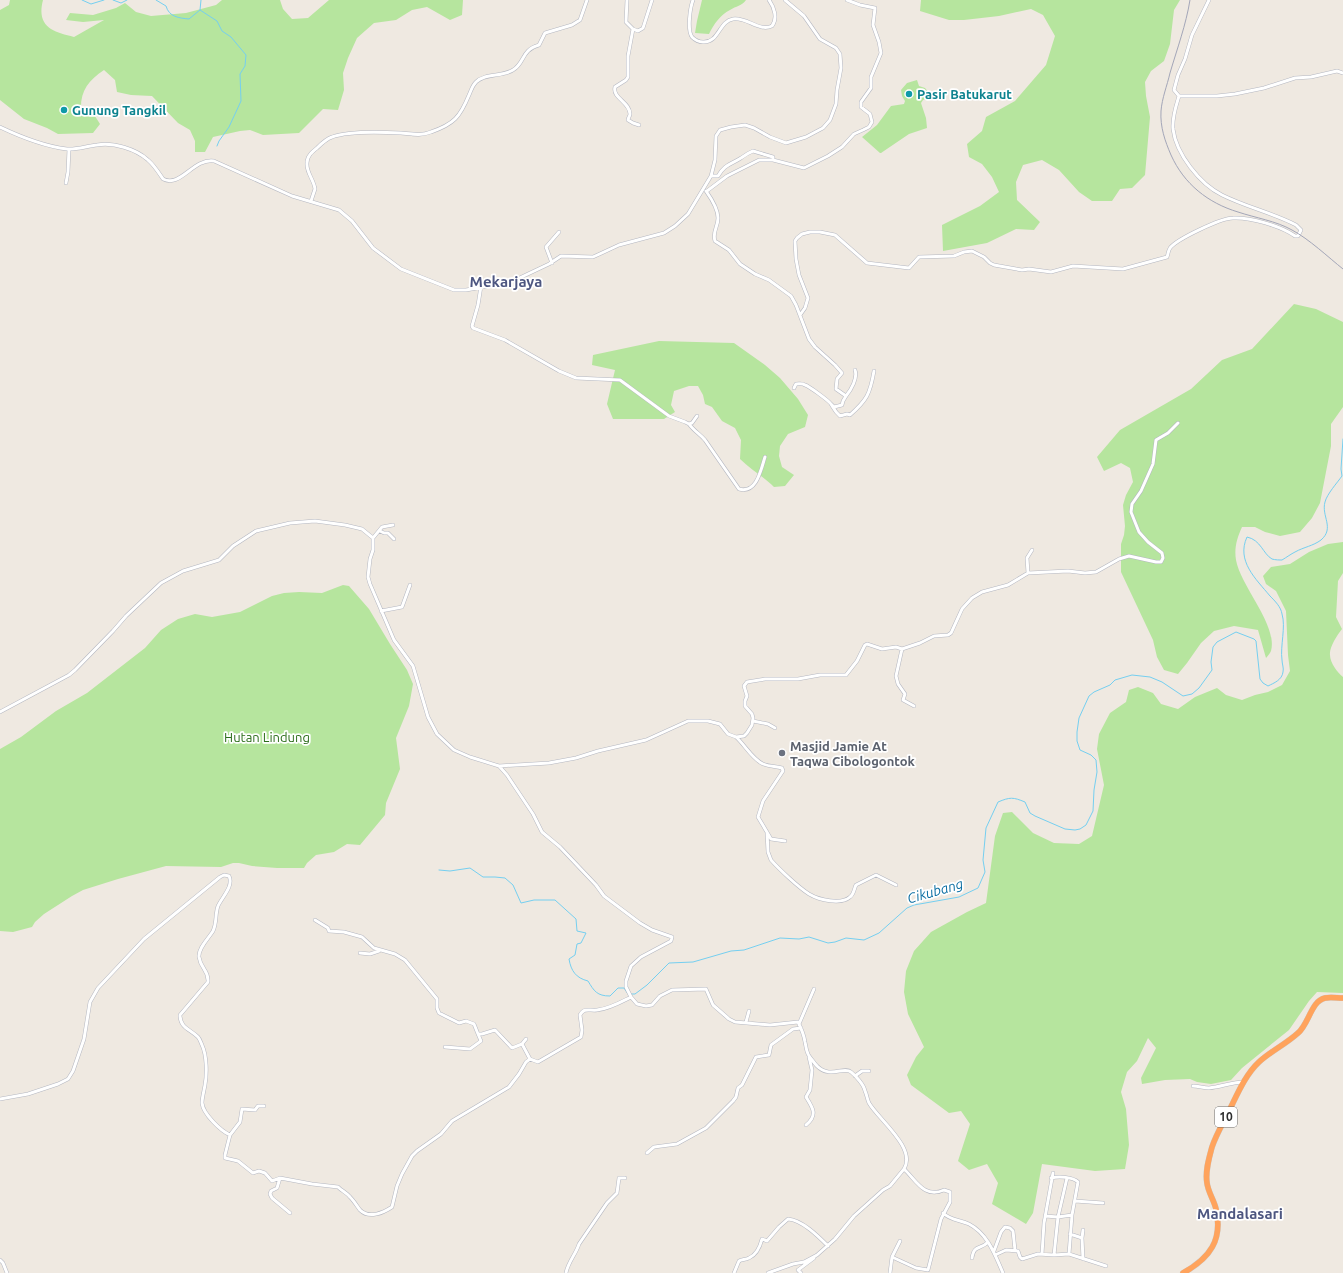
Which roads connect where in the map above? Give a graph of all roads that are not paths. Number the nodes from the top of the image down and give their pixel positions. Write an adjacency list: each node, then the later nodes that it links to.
1 (587, 0): 20 (street)
2 (627, 0): 9 (street)
3 (652, 0): 9 (street)
4 (693, 0): 5 (street)
5 (769, 0)
6 (785, 0): 16 (street)
7 (847, 0): 15 (street)
8 (1209, 0): 11 (street)
9 (633, 29): 12 (street)
10 (1343, 73): 11 (street)
11 (1179, 96): 24 (street)
12 (639, 125)
13 (0, 127): 14 (street)
14 (69, 149): 17 (street); 20 (street)
15 (773, 160): 16 (street); 19 (street)
16 (711, 176): 18 (street)
17 (66, 183)
18 (704, 188): 19 (street); 22 (street)
19 (707, 191): 24 (street)
20 (311, 201): 23 (street)
21 (559, 232): 22 (street)
22 (552, 263): 23 (street)
23 (481, 286): 32 (street)
24 (800, 315): 28 (street)
25 (855, 370): 28 (street)
26 (874, 371): 29 (street)
27 (794, 388): 29 (street)
28 (846, 396): 29 (street)
29 (831, 404)
30 (697, 416): 32 (street)
31 (1178, 423): 39 (street)
32 (689, 424): 33 (street)
33 (765, 456)
34 (394, 525): 35 (street)
35 (380, 530): 36 (street); 37 (street)
36 (372, 538): 41 (street); 44 (street)
37 (394, 539)
38 (1032, 550): 39 (street)
39 (1028, 573): 42 (street)
40 (410, 585): 41 (street)
41 (381, 611): 48 (street)
42 (902, 649): 43 (street); 45 (street)
43 (914, 706)
44 (0, 712)
45 (753, 721): 46 (street); 47 (street)
46 (776, 728)
47 (736, 737): 48 (street); 49 (street)
48 (499, 766): 56 (street)
49 (767, 832): 50 (street); 51 (street)
50 (785, 842)
51 (896, 885)
52 (315, 920): 53 (street)
53 (381, 950): 54 (street); 61 (street)
54 (360, 953)
55 (814, 989): 60 (street)
56 (631, 997): 59 (street); 66 (street)
57 (1343, 998): 69 (highway, 10)
58 (750, 1011): 59 (street)
59 (746, 1022): 60 (street)
60 (800, 1026): 65 (street); 75 (street)
61 (478, 1034): 63 (street); 64 (street)
62 (526, 1039): 63 (street)
63 (523, 1044): 66 (street)
64 (445, 1047)
65 (808, 1055): 68 (street); 73 (street)
66 (530, 1059): 78 (street)
67 (869, 1071): 68 (street)
68 (855, 1076): 76 (street)
69 (1244, 1082): 70 (street); 118 (highway, 10)
70 (1193, 1086)
71 (0, 1099): 74 (street)
72 (264, 1106): 74 (street)
73 (806, 1125)
74 (230, 1135): 78 (street)
75 (647, 1153)
76 (904, 1169): 84 (street); 94 (street)
77 (1053, 1173): 80 (street)
78 (280, 1178): 85 (street)
79 (625, 1178): 111 (street)
80 (1051, 1178): 81 (street); 87 (street)
81 (1067, 1178): 82 (street); 88 (street)
82 (1075, 1201): 83 (street); 86 (street)
83 (1104, 1203)
84 (943, 1213): 93 (street); 108 (street)
85 (290, 1214)
86 (1072, 1215): 88 (street); 90 (street)
87 (1045, 1216): 88 (street); 97 (street)
88 (1058, 1217): 100 (street)
89 (1083, 1230): 91 (street)
90 (1070, 1234): 91 (street); 98 (street)
91 (1082, 1238): 104 (street)
92 (900, 1241): 102 (street)
93 (988, 1242): 96 (street); 103 (street)
94 (828, 1246): 101 (street); 112 (street)
95 (1015, 1250): 96 (street); 97 (street); 99 (street)
96 (994, 1251): 99 (street)
97 (1042, 1254): 100 (street)
98 (1069, 1254): 100 (street); 104 (street)
99 (996, 1255): 117 (street)
100 (1054, 1255)
101 (814, 1257): 113 (street); 114 (street)
102 (892, 1257): 107 (street); 115 (street)
103 (972, 1258)
104 (1083, 1259): 106 (street)
105 (0, 1260): 110 (street)
106 (1106, 1266)
107 (916, 1268): 108 (street); 116 (street)
108 (928, 1270): 109 (street)
109 (933, 1271)
110 (7, 1273)
111 (566, 1273)
112 (734, 1273)
113 (768, 1273)
114 (801, 1273)
115 (890, 1273)
116 (914, 1273)
117 (1003, 1273)
118 (1183, 1273)

